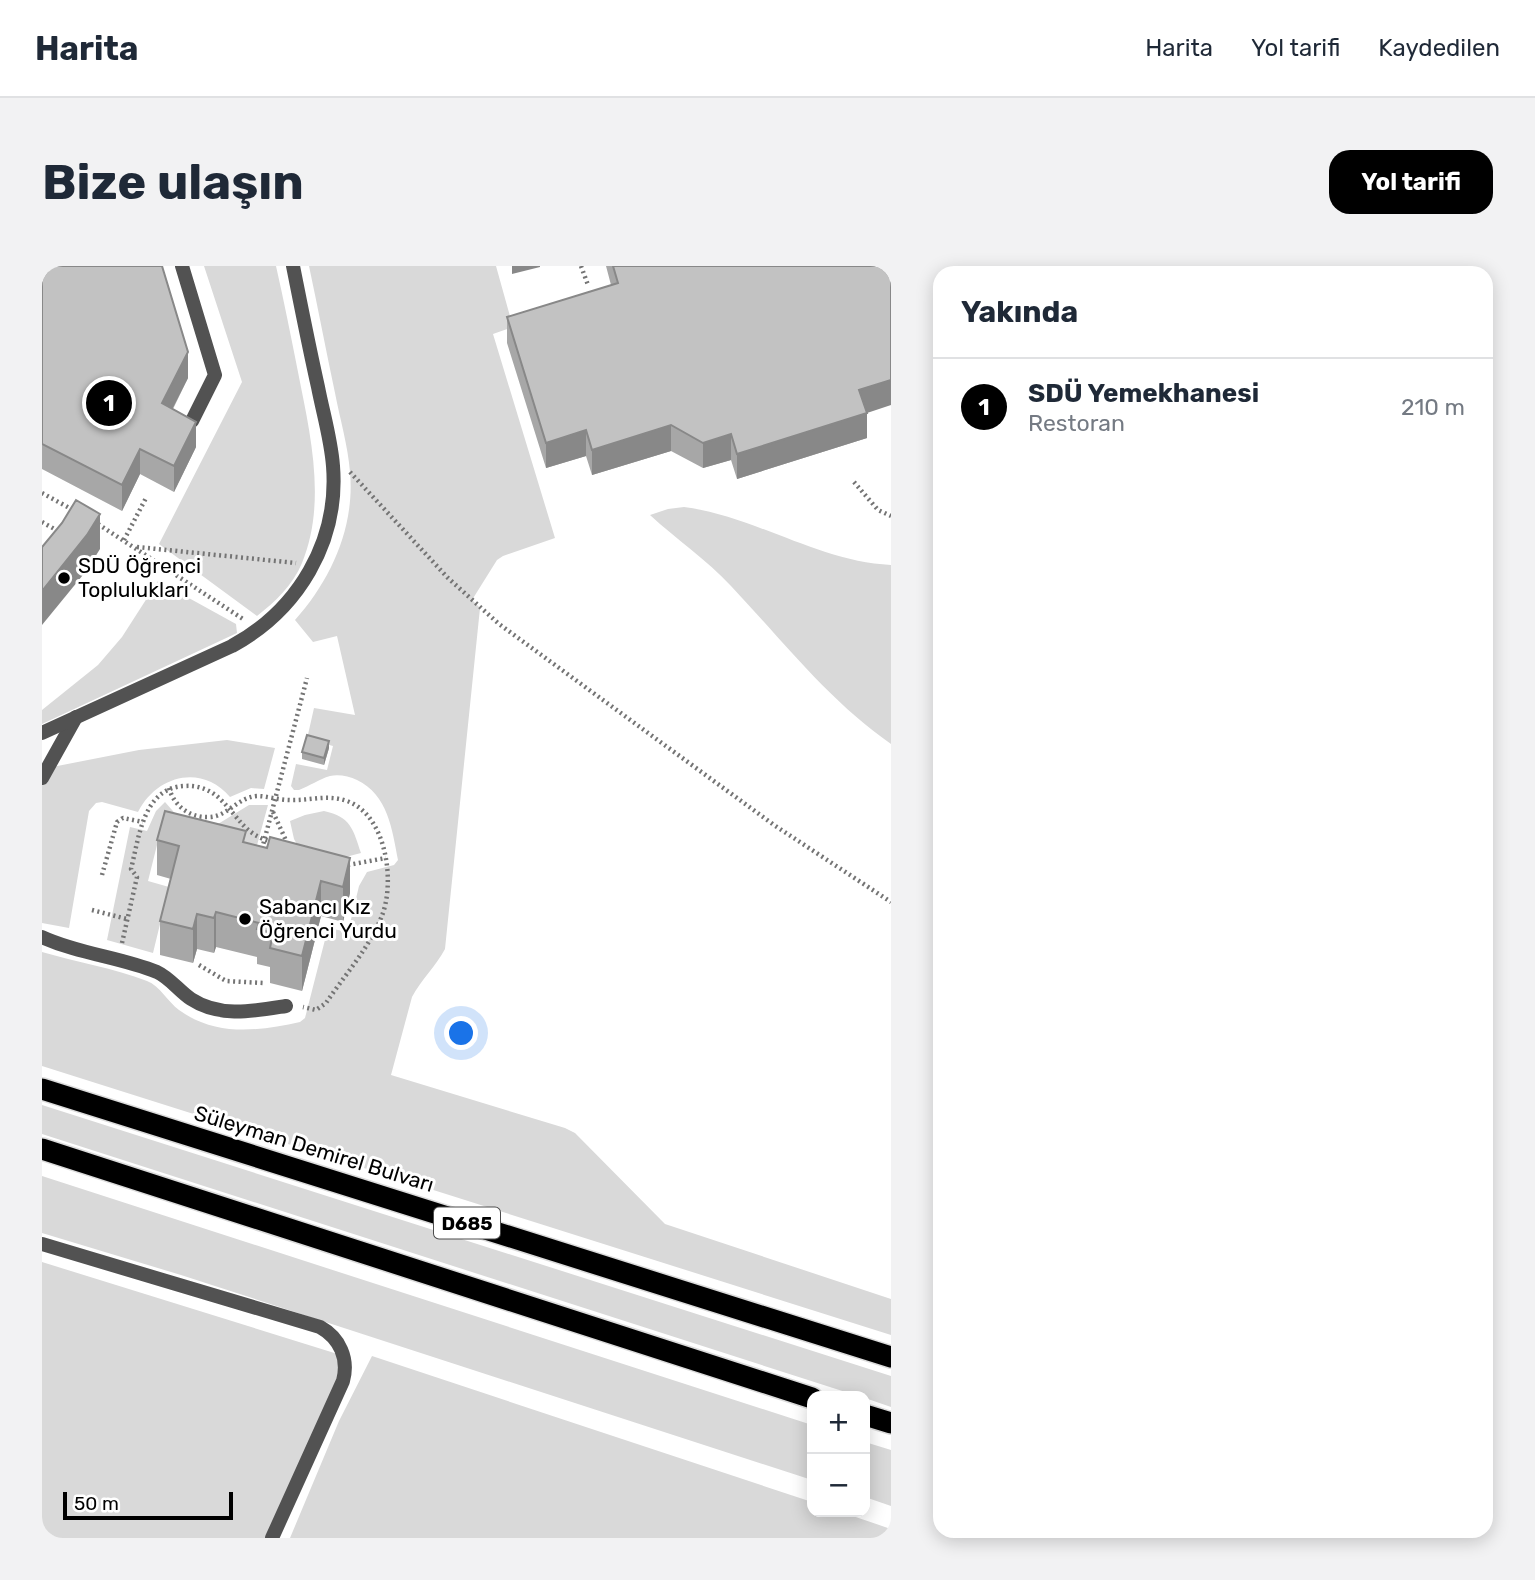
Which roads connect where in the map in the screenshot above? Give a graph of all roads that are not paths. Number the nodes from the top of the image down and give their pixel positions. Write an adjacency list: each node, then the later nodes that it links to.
1 (182, 266): 3 (street)
2 (293, 266): 4 (street)
3 (192, 421)
4 (76, 717): 5 (street); 6 (street)
5 (42, 733)
6 (42, 778)
7 (42, 937): 8 (street)
8 (286, 1006)
9 (42, 1089): 12 (highway, Süleyman Demirel Bulvarı / D685)
10 (42, 1149): 13 (highway)
11 (42, 1244): 16 (street)
12 (891, 1357)
13 (807, 1396)
14 (870, 1417): 15 (highway)
15 (891, 1423)
16 (272, 1538)

